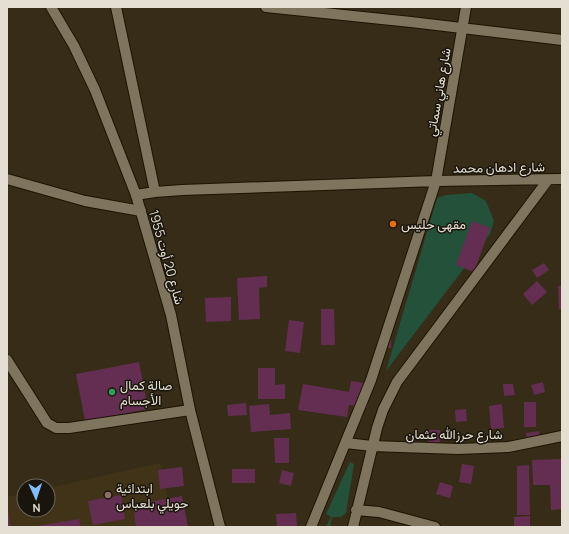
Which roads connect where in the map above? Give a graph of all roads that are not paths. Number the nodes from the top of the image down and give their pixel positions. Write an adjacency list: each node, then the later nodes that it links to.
1 (51, 7): 12 (street, شارع 20 أوت 1955)
2 (116, 7): 11 (street)
3 (266, 7): 5 (street)
4 (466, 7): 5 (street, شارع هاني سماتي)
5 (462, 28): 6 (street); 10 (street, شارع هاني سماتي)
6 (562, 40)
7 (7, 179): 13 (street)
8 (562, 179): 9 (street, شارع ادهان محمد)
9 (548, 180): 10 (street, شارع ادهان محمد); 18 (street)
10 (436, 181): 11 (street, شارع ادهان محمد); 17 (street, شارع هاني سماتي)
11 (155, 192): 12 (street, شارع ادهان محمد)
12 (136, 195): 13 (street, شارع 20 أوت 1955)
13 (141, 211): 15 (street, شارع 20 أوت 1955)
14 (7, 360): 15 (street)
15 (190, 410): 20 (street, شارع 20 أوت 1955)
16 (562, 436): 18 (street, شارع حرزالله عثمان)
17 (346, 443): 18 (street, شارع حرزالله عثمان); 21 (street, شارع هاني سماتي)
18 (372, 446): 19 (street)
19 (356, 510): 22 (street); 23 (street)
20 (220, 527)
21 (311, 527)
22 (353, 527)
23 (435, 527)

